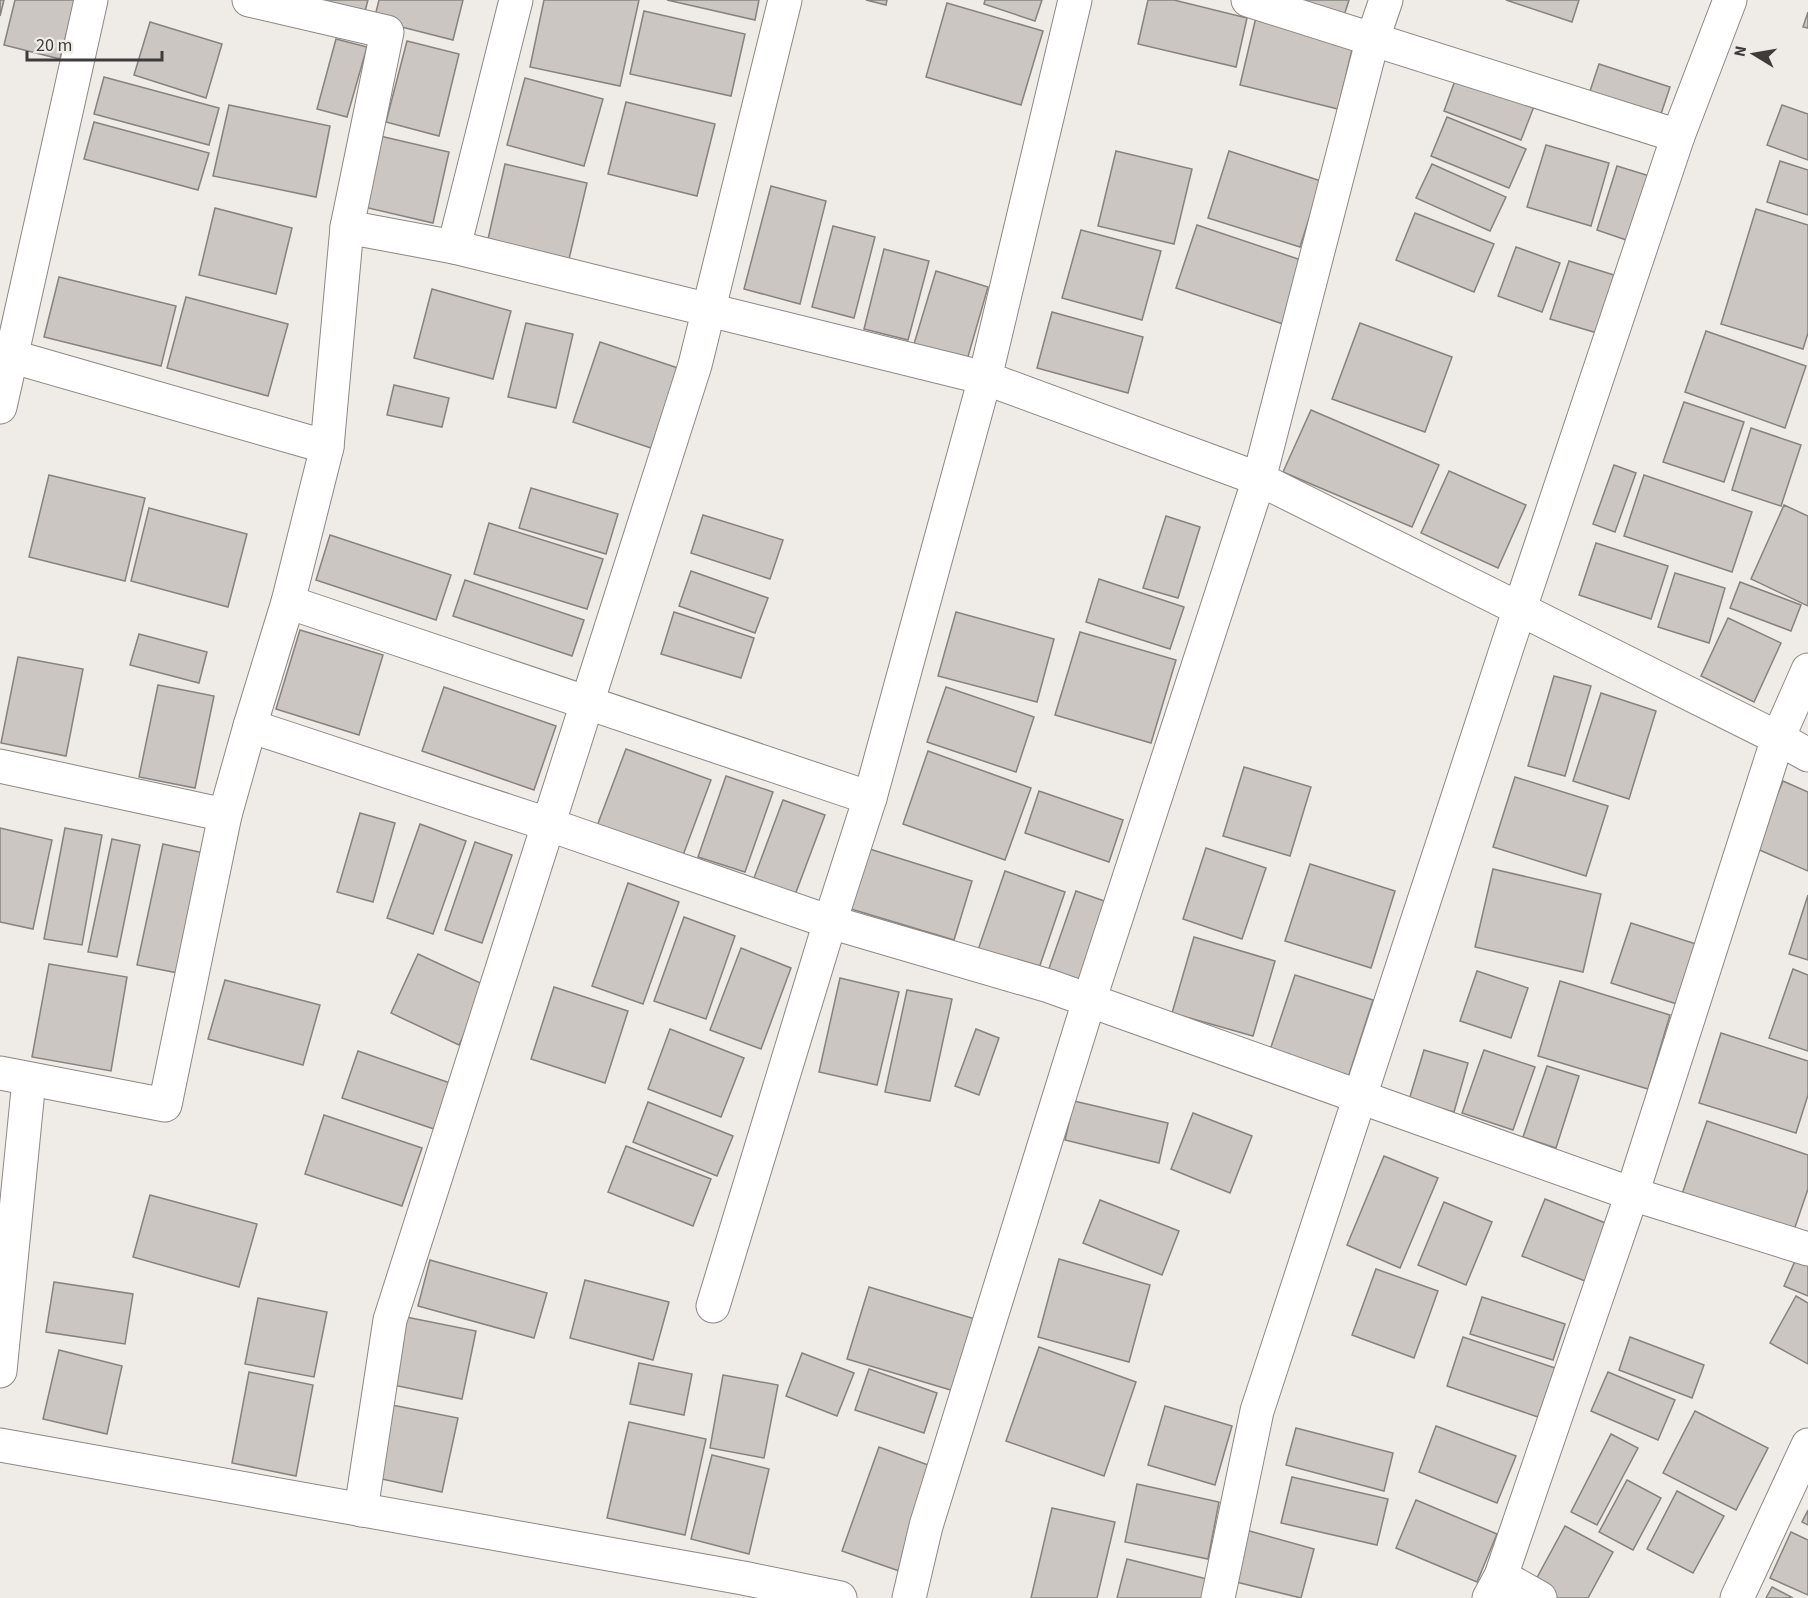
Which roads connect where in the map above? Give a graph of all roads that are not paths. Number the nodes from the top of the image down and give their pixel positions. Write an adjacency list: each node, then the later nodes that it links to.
1 (91, 0): 14 (street)
2 (249, 0): 11 (street)
3 (516, 0): 12 (street)
4 (785, 0): 13 (street)
5 (1075, 0): 15 (street)
6 (1248, 0): 9 (street)
7 (1386, 0): 9 (street)
8 (1730, 0): 10 (street)
9 (1373, 38): 10 (street); 18 (street)
10 (1678, 136): 20 (street)
11 (347, 227): 12 (street); 17 (street)
12 (454, 247): 13 (street)
13 (709, 310): 15 (street); 22 (street)
14 (5, 354): 16 (street); 17 (street)
15 (985, 378): 18 (street); 27 (street)
16 (0, 407)
17 (327, 447): 19 (street)
18 (1259, 479): 20 (street); 31 (street)
19 (288, 602): 22 (street); 23 (street)
20 (1520, 609): 24 (street); 33 (street)
21 (1808, 670): 24 (street)
22 (588, 704): 27 (street); 29 (street)
23 (250, 726): 28 (street); 29 (street)
24 (1778, 738): 25 (street); 34 (street)
25 (1808, 755)
26 (0, 766): 28 (street)
27 (870, 798): 30 (street)
28 (225, 815): 32 (street)
29 (549, 825): 30 (street); 40 (street)
30 (830, 922): 31 (street); 36 (street)
31 (1089, 1001): 33 (street); 44 (street)
32 (15, 1076): 37 (street)
33 (1359, 1097): 34 (street); 45 (street)
34 (1632, 1194): 35 (street); 41 (street)
35 (1808, 1249)
36 (713, 1306)
37 (0, 1371)
38 (0, 1445): 40 (street)
39 (1808, 1445): 47 (street)
40 (361, 1510): 42 (street)
41 (1495, 1587): 46 (street)
42 (741, 1588): 43 (street)
43 (840, 1598)
44 (909, 1598)
45 (1218, 1598)
46 (1540, 1598)
47 (1737, 1598)

